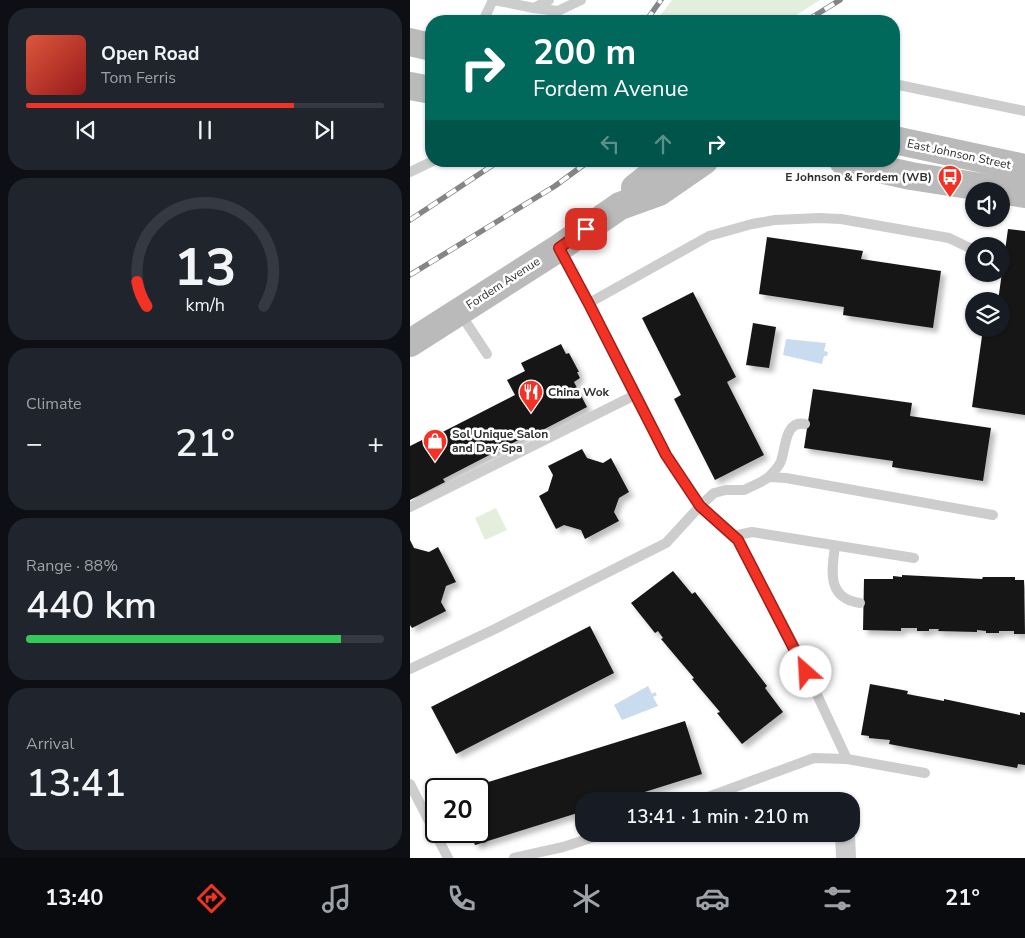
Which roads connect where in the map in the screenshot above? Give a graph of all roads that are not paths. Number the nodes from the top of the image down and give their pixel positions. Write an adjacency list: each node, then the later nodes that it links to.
1 (494, 0): 4 (lane); 5 (lane)
2 (549, 0): 4 (lane)
3 (581, 0): 4 (lane)
4 (534, 8)
5 (486, 15)
6 (410, 42): 7 (main road)
7 (425, 46)
8 (900, 85): 11 (lane)
9 (410, 86): 10 (main road)
10 (425, 89)
11 (1025, 111)
12 (900, 141): 18 (main road, East Johnson Street)
13 (425, 165): 19 (lane)
14 (656, 167): 21 (main road)
15 (662, 167): 21 (main road, Fordem Avenue)
16 (695, 167): 21 (main road, Fordem Avenue)
17 (871, 167): 20 (main road)
18 (1025, 168)
19 (410, 172)
20 (1025, 194)
21 (628, 196): 23 (main road, Fordem Avenue)
22 (965, 246): 24 (lane)
23 (559, 248): 24 (lane); 25 (main road, Fordem Avenue)
24 (589, 304): 28 (lane)
25 (459, 312): 26 (main road, Fordem Avenue); 27 (lane)
26 (410, 343)
27 (487, 354)
28 (635, 395): 31 (lane); 32 (lane)
29 (805, 424): 30 (lane)
30 (768, 477): 31 (lane); 33 (lane)
31 (700, 506): 34 (lane); 38 (lane)
32 (410, 507)
33 (993, 515)
34 (734, 536): 35 (lane); 39 (lane)
35 (835, 546): 36 (lane); 37 (lane)
36 (914, 558)
37 (860, 603)
38 (410, 669)
39 (847, 759): 40 (lane); 42 (lane)
40 (925, 773)
41 (410, 784): 45 (lane)
42 (721, 792)
43 (578, 842): 46 (lane)
44 (845, 842): 47 (street)
45 (448, 858)
46 (514, 858)
47 (846, 858)

